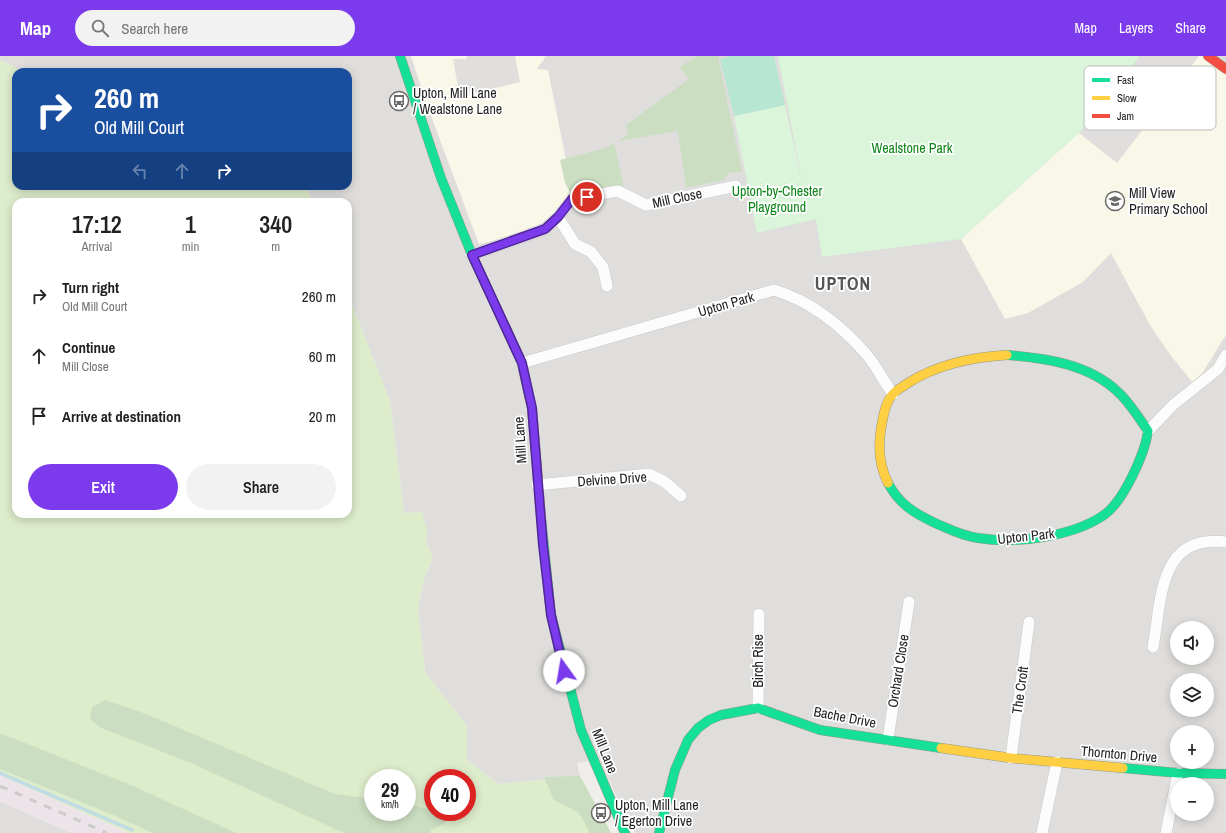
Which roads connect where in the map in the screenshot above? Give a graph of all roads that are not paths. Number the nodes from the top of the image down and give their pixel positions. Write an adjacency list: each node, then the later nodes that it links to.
1 (400, 56): 6 (street, Mill Lane)
2 (1208, 56): 3 (street)
3 (1226, 69)
4 (736, 186): 5 (street, Mill Close)
5 (558, 217): 6 (street, Mill Close); 7 (street)
6 (472, 255): 9 (street, Mill Lane)
7 (607, 286)
8 (1226, 355): 11 (street)
9 (522, 363): 10 (street, Upton Park); 12 (street, Mill Lane)
10 (893, 394): 11 (street); 11 (street, Upton Park)
11 (1148, 431)
12 (537, 485): 13 (street, Delvine Drive); 25 (street, Mill Lane)
13 (681, 496)
14 (1226, 542): 18 (street)
15 (909, 602): 20 (street, Orchard Close)
16 (759, 614): 19 (street, Birch Rise)
17 (1029, 622): 21 (street, The Croft)
18 (1153, 647)
19 (758, 708): 20 (street, Bache Drive); 26 (street)
20 (888, 739): 21 (street, Bache Drive)
21 (1011, 758): 22 (street, Bache Drive)
22 (1057, 762): 23 (street, Thornton Drive); 27 (street)
23 (1178, 773): 24 (street, Thornton Drive); 28 (street)
24 (1226, 774)
25 (625, 833)
26 (659, 833)
27 (1042, 833)
28 (1166, 833)

